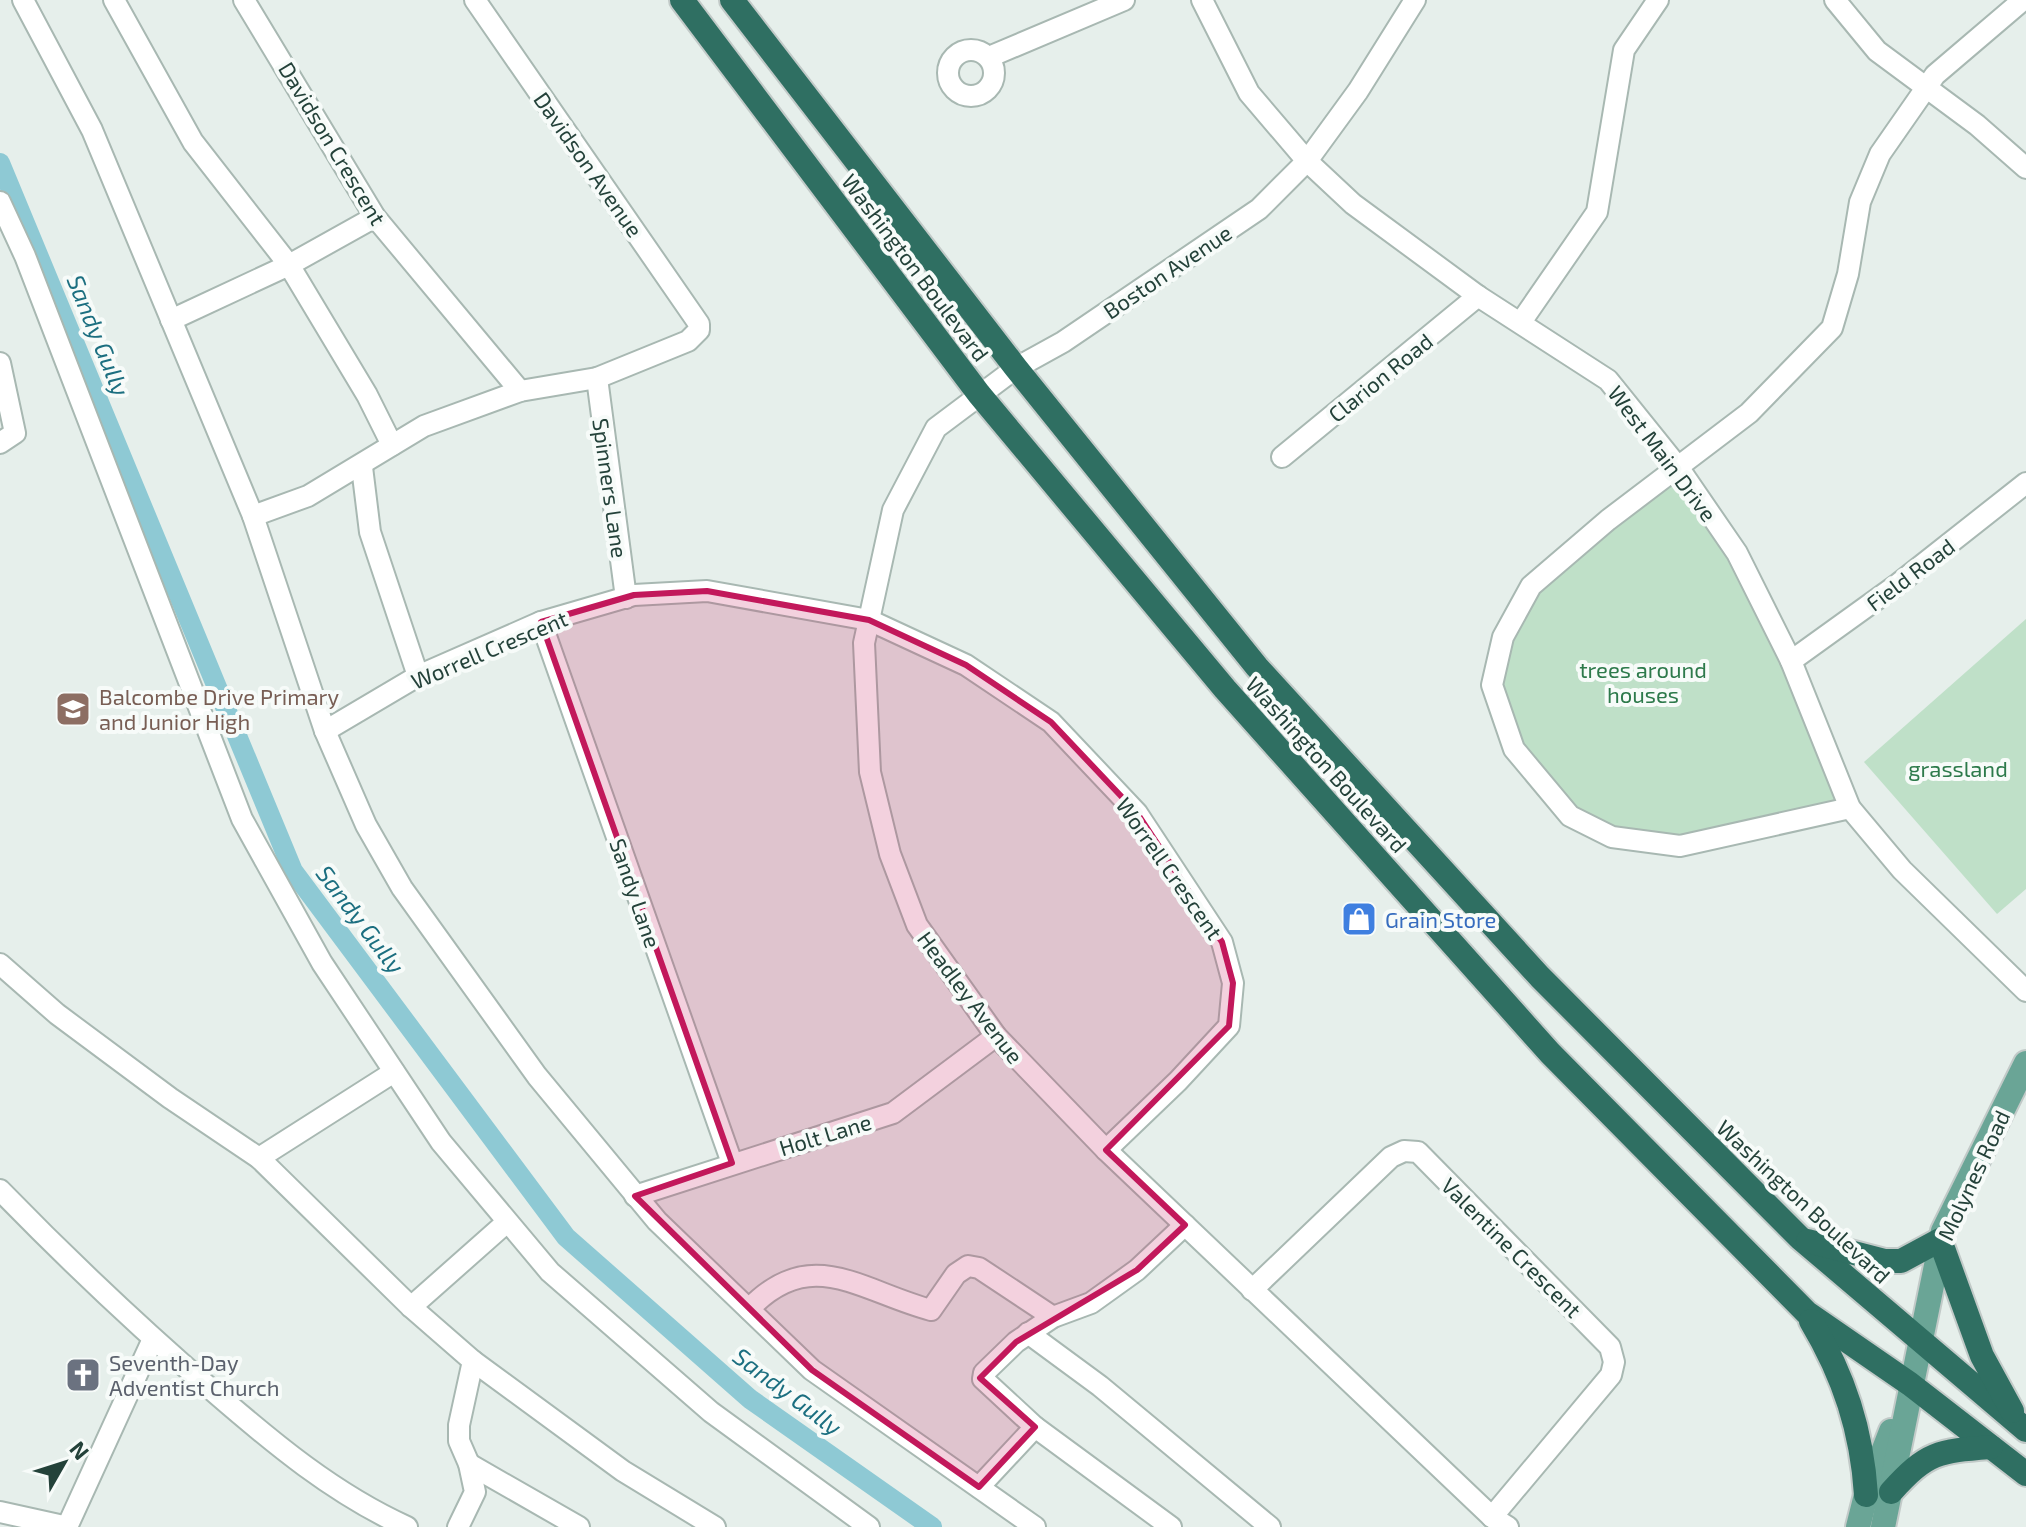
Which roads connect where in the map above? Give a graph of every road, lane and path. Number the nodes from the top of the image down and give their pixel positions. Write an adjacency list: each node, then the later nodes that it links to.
1 (23, 0): 21 (street)
2 (114, 0): 19 (street)
3 (244, 0): 18 (street, Davidson Crescent)
4 (475, 0): 25 (street, Davidson Avenue)
5 (682, 0): 27 (highway, Washington Boulevard)
6 (732, 0): 24 (highway, Washington Boulevard)
7 (1124, 0): 13 (street)
8 (1202, 0): 15 (street, West Main Drive)
9 (1415, 0): 15 (street, Boston Avenue)
10 (1658, 0): 22 (street)
11 (1835, 0): 14 (street)
12 (2023, 0): 14 (street)
13 (989, 57)
14 (1931, 81): 16 (street); 32 (street)
15 (1307, 161): 20 (street, West Main Drive); 24 (street, Boston Avenue)
16 (2026, 168)
17 (0, 202): 46 (street)
18 (375, 217): 19 (street); 26 (street, Davidson Crescent)
19 (289, 265): 21 (street); 29 (street)
20 (1478, 296): 22 (street, West Main Drive); 30 (street, Clarion Road)
21 (171, 320): 34 (street)
22 (1521, 322): 32 (street, West Main Drive)
23 (0, 363): 28 (street)
24 (1016, 368): 27 (street, Headley Avenue); 54 (highway, Washington Boulevard)
25 (597, 378): 26 (street); 35 (street, Spinners Lane)
26 (520, 391): 29 (street)
27 (979, 394): 36 (street, Headley Avenue); 59 (highway, Washington Boulevard)
28 (0, 443)
29 (392, 445): 31 (street)
30 (1282, 457)
31 (362, 467): 34 (street); 39 (street)
32 (1678, 467): 38 (street, West Main Drive); 41 (street)
33 (2026, 483): 38 (street, Field Road)
34 (253, 516): 40 (street)
35 (626, 598): 36 (street, Worrell Crescent); 37 (street, Worrell Crescent)
36 (869, 620): 44 (street, Headley Avenue); 47 (street, Worrell Crescent)
37 (541, 622): 39 (street, Worrell Crescent); 49 (street, Sandy Lane)
38 (1791, 661): 41 (street, West Main Drive)
39 (418, 676): 40 (street, Worrell Crescent)
40 (325, 731): 51 (street)
41 (1850, 808): 43 (street, West Main Drive)
42 (0, 964): 48 (street)
43 (2026, 991)
44 (996, 1036): 47 (street, Headley Avenue); 49 (street, Holt Lane)
45 (2026, 1063): 55 (main road, Molynes Road)
46 (394, 1072): 48 (street); 52 (street)
47 (1106, 1150): 53 (street, Headley Avenue)
48 (259, 1158): 57 (street)
49 (732, 1163): 51 (street, Holt Lane)
50 (0, 1190): 62 (street)
51 (635, 1196): 58 (street)
52 (507, 1222): 57 (street); 81 (street)
53 (1185, 1225): 56 (street, Headley Avenue); 60 (street)
54 (1800, 1238): 55 (highway); 63 (highway, Washington Boulevard)
55 (1940, 1240): 63 (main road, Molynes Road); 67 (highway)
56 (1252, 1290): 75 (street, Headley Avenue); 75 (street, Valentine Crescent)
57 (411, 1307): 64 (street)
58 (749, 1309): 60 (street); 71 (street)
59 (1807, 1313): 65 (highway, Washington Boulevard); 73 (highway)
60 (1053, 1317): 61 (street)
61 (1028, 1333): 66 (street); 84 (street)
62 (153, 1339): 76 (street); 77 (street)
63 (1918, 1341): 65 (main road, Molynes Road); 67 (highway, Washington Boulevard)
64 (473, 1361): 69 (street); 80 (street)
65 (1910, 1384): 68 (highway, Washington Boulevard); 72 (main road, Molynes Road); 73 (main road, Molynes Road)
66 (1035, 1427): 71 (street); 83 (street)
67 (2024, 1428)
68 (1991, 1447): 70 (highway, Washington Boulevard); 72 (highway)
69 (469, 1464): 78 (street); 79 (street)
70 (2026, 1474)
71 (979, 1487): 82 (street)
72 (1891, 1492): 86 (main road, Molynes Road)
73 (1866, 1495): 85 (main road, Molynes Road)
74 (0, 1512): 76 (street)
75 (1500, 1522)
76 (68, 1527)
77 (407, 1527)
78 (458, 1527)
79 (579, 1527)
80 (715, 1527)
81 (869, 1527)
82 (1035, 1527)
83 (1171, 1527)
84 (1270, 1527)
85 (1858, 1527)
86 (1883, 1527)

